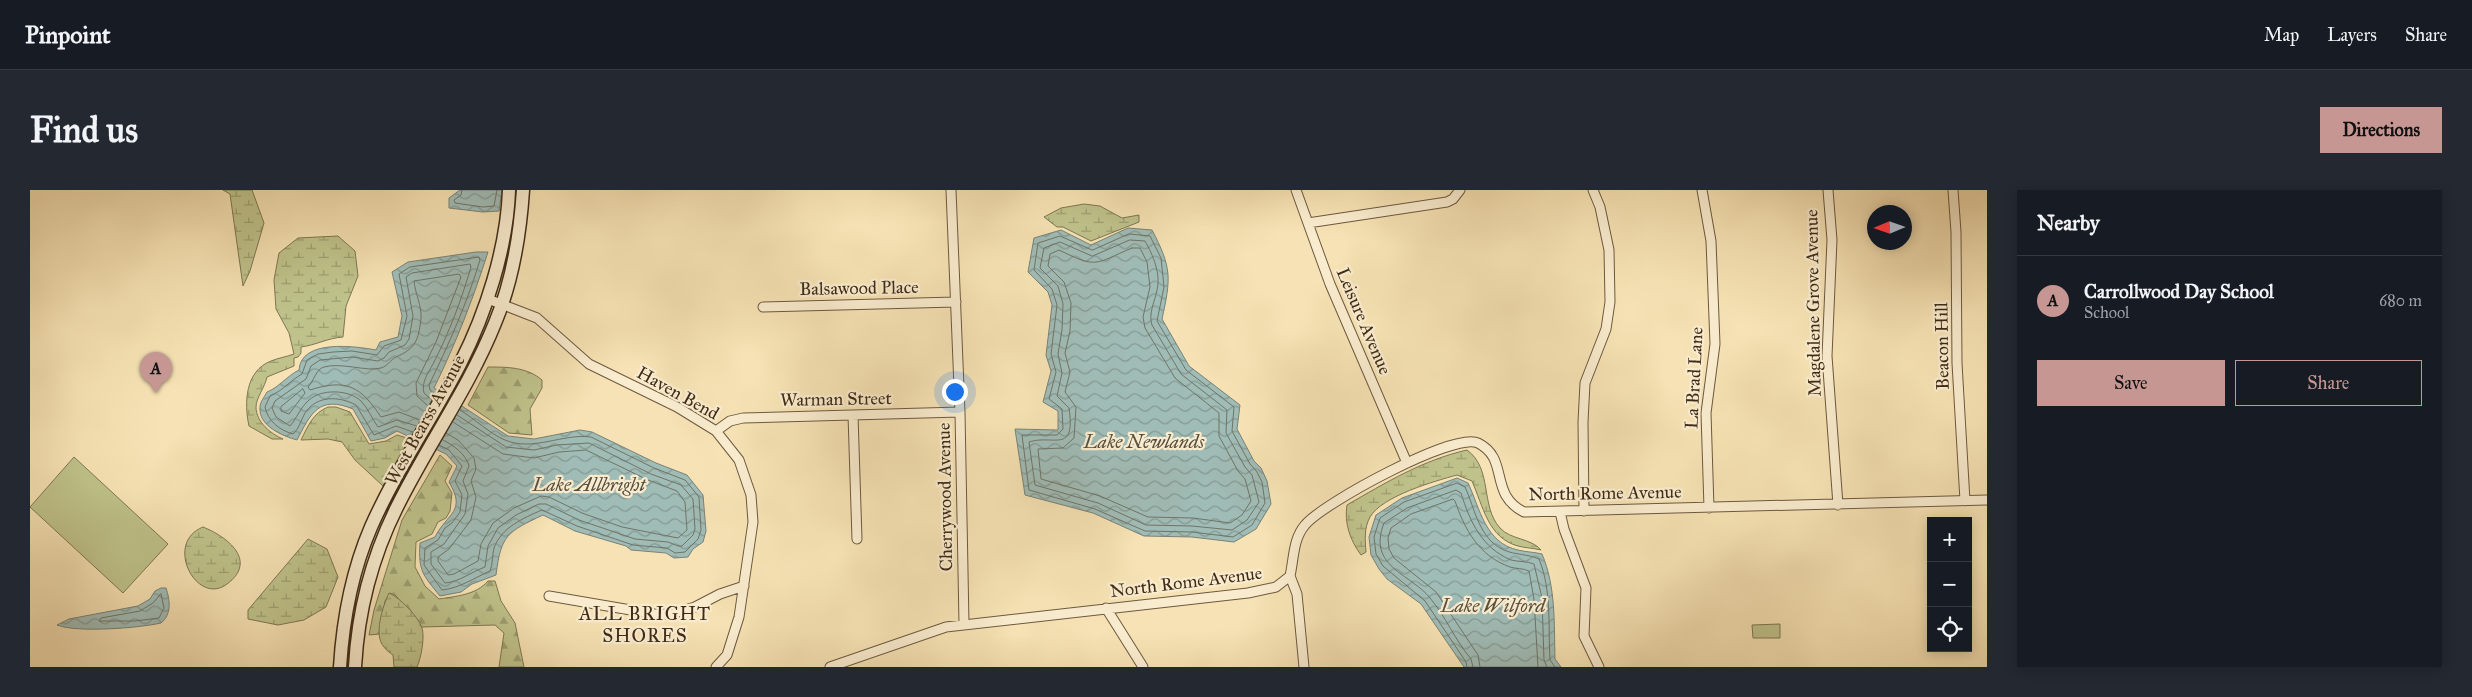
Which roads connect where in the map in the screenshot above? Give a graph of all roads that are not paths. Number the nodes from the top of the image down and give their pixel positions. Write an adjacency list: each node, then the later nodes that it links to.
1 (509, 190): 11 (main road, West Bearss Avenue)
2 (523, 190): 13 (main road, West Bearss Avenue)
3 (951, 190): 12 (street, Cherrywood Avenue)
4 (1296, 190): 10 (street, Leisure Avenue)
5 (1460, 190): 10 (street)
6 (1593, 190): 23 (street)
7 (1702, 190): 22 (street, La Brad Lane)
8 (1828, 190): 21 (street, Magdalene Grove Avenue)
9 (1953, 190): 20 (street, Beacon Hill)
10 (1308, 224): 18 (street, Leisure Avenue)
11 (488, 299): 13 (street, Haven Bend); 25 (main road, West Bearss Avenue)
12 (956, 302): 14 (street, Balsawood Place); 15 (street, Cherrywood Avenue)
13 (502, 305): 17 (street, Haven Bend); 26 (main road, West Bearss Avenue)
14 (763, 307)
15 (960, 412): 16 (street, Warman Street); 32 (street, Cherrywood Avenue)
16 (853, 415): 17 (street, Warman Street); 27 (street)
17 (716, 431): 29 (street, Haven Bend)
18 (1407, 463): 24 (street, North Rome Avenue); 28 (street, North Rome Avenue)
19 (1987, 500): 20 (street, North Rome Avenue)
20 (1965, 501): 21 (street, North Rome Avenue)
21 (1838, 505): 22 (street, North Rome Avenue)
22 (1710, 508): 23 (street, North Rome Avenue)
23 (1584, 511): 24 (street, North Rome Avenue)
24 (1560, 512): 39 (street)
25 (370, 529): 26 (street); 33 (main road, West Bearss Avenue)
26 (384, 535): 34 (main road, West Bearss Avenue)
27 (857, 539)
28 (1290, 576): 31 (street, North Rome Avenue); 38 (street)
29 (744, 586): 30 (street); 35 (street, Haven Bend)
30 (549, 596)
31 (1106, 608): 32 (street, North Rome Avenue); 37 (street)
32 (964, 624): 36 (street, North Rome Avenue)
33 (340, 667)
34 (356, 667)
35 (716, 667)
36 (830, 667)
37 (1143, 667)
38 (1304, 667)
39 (1598, 667)

